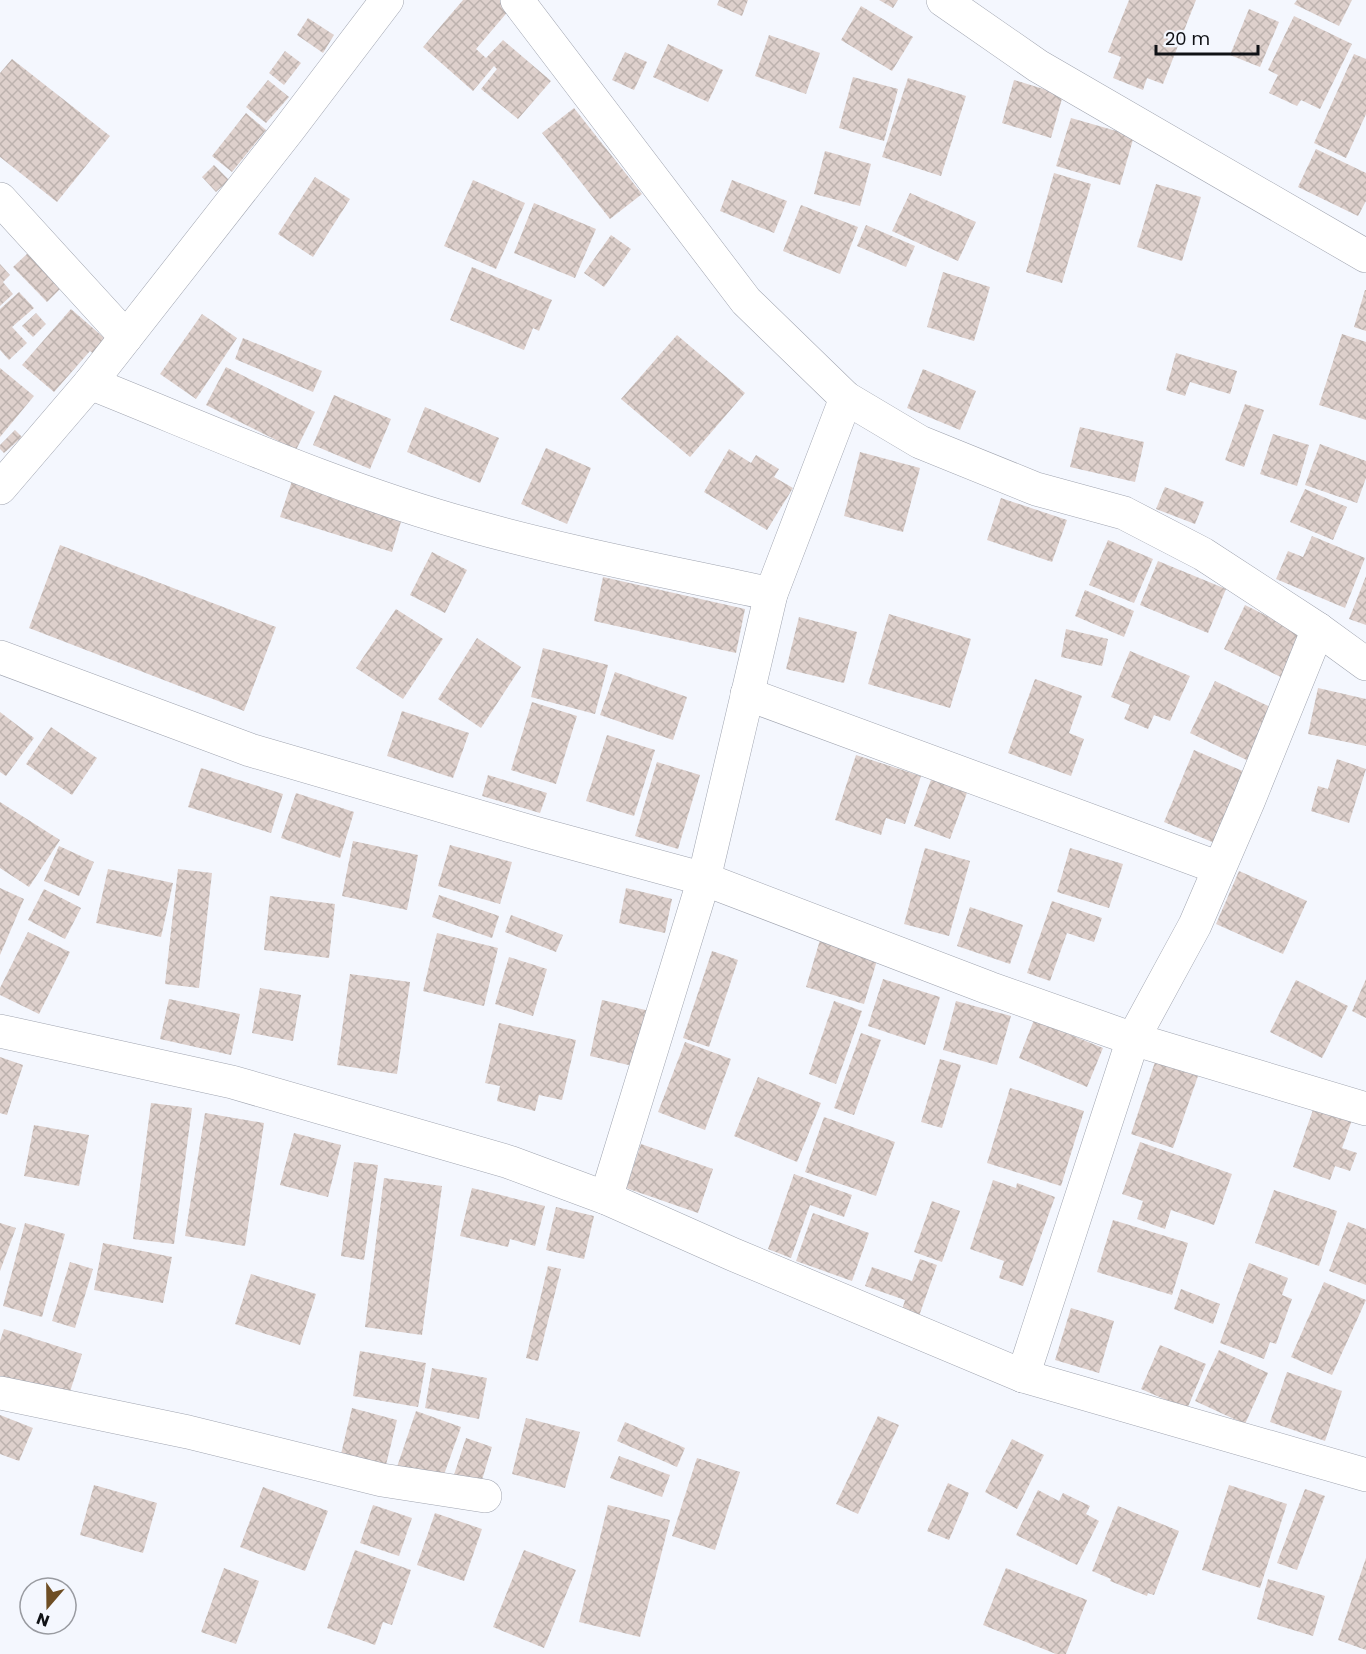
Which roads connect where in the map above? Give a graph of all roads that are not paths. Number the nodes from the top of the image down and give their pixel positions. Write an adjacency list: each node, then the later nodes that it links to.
1 (387, 0): 6 (street)
2 (517, 0): 8 (street)
3 (943, 0): 5 (street)
4 (0, 199): 6 (street)
5 (1366, 256)
6 (126, 337): 7 (street)
7 (90, 383): 9 (street); 10 (street)
8 (846, 398): 10 (street); 11 (street)
9 (0, 488)
10 (771, 594): 14 (street)
11 (1318, 630): 13 (street); 15 (street)
12 (0, 657): 16 (street)
13 (1366, 664)
14 (747, 694): 15 (street); 16 (street)
15 (1219, 868): 18 (street)
16 (704, 879): 18 (street); 20 (street)
17 (0, 1031): 20 (street)
18 (1133, 1039): 19 (street); 21 (street)
19 (1366, 1109)
20 (606, 1198): 21 (street)
21 (1023, 1376): 23 (street)
22 (0, 1393): 24 (street)
23 (1366, 1475)
24 (484, 1496)

